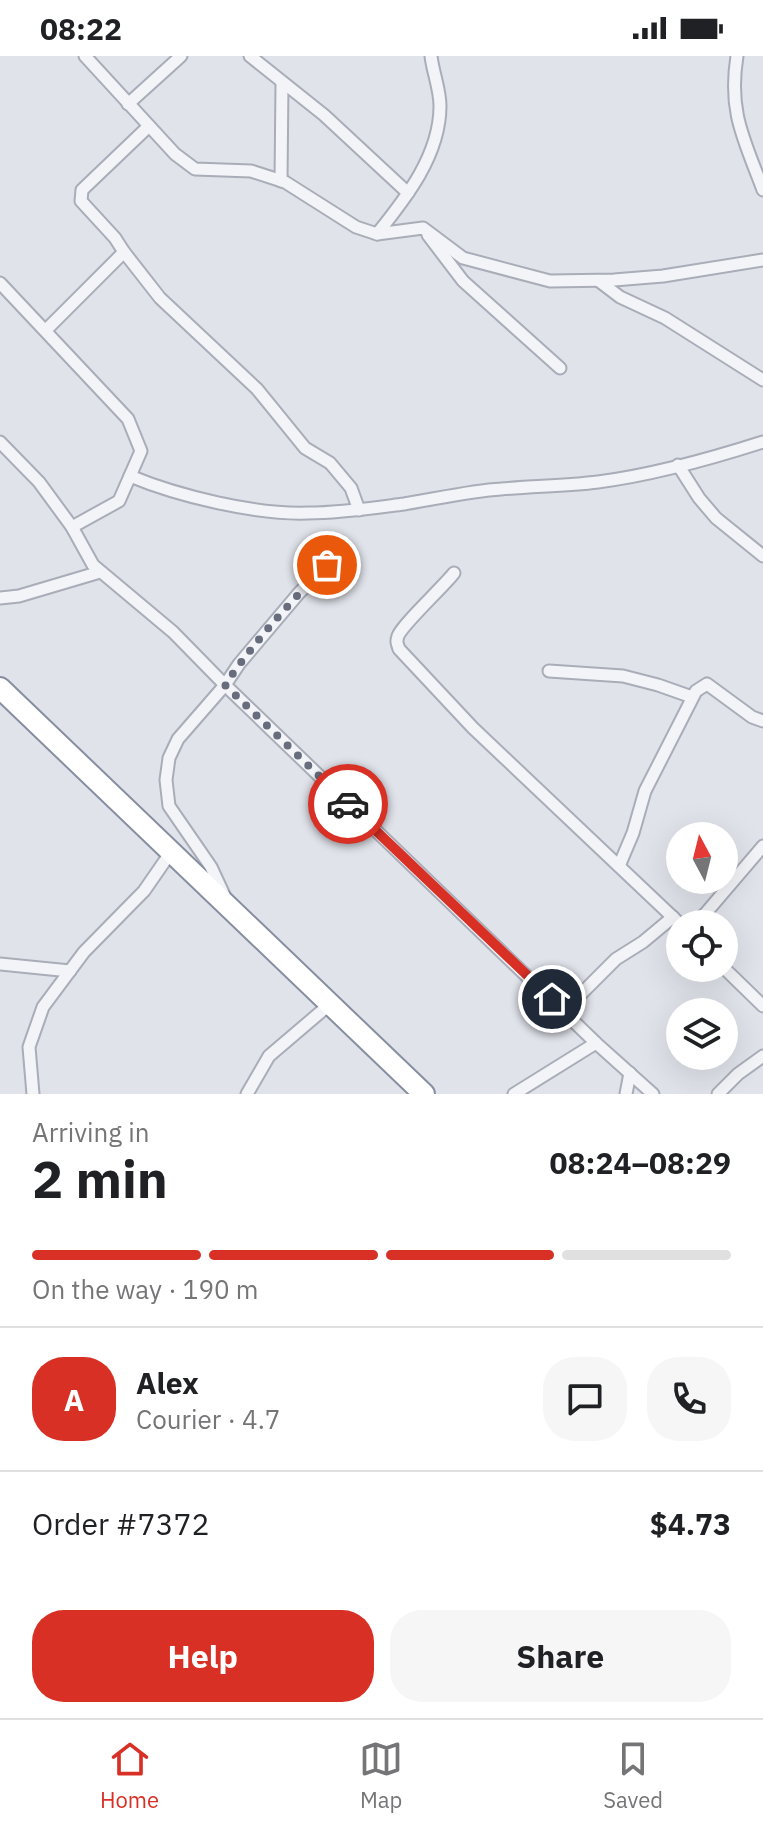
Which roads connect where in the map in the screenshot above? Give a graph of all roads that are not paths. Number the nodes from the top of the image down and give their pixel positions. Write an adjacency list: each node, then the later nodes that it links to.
1 (85, 56): 7 (street)
2 (181, 56): 7 (street)
3 (250, 56): 6 (street)
4 (431, 56): 11 (street)
5 (737, 56): 10 (street)
6 (282, 83): 9 (street); 11 (street)
7 (128, 104): 8 (street)
8 (149, 126): 9 (street); 14 (street)
9 (281, 181): 13 (street)
10 (763, 190)
11 (408, 193): 13 (street)
12 (423, 228): 13 (street); 16 (street); 19 (street)
13 (377, 234)
14 (124, 252): 18 (street); 25 (street)
15 (763, 260): 16 (street)
16 (599, 281): 20 (street)
17 (0, 283): 18 (street)
18 (46, 330): 24 (street)
19 (560, 368)
20 (763, 380)
21 (0, 442): 26 (street)
22 (763, 442): 23 (street)
23 (678, 465): 25 (street); 27 (street)
24 (130, 476): 25 (street); 26 (street)
25 (359, 510)
26 (72, 527): 29 (street)
27 (763, 556)
28 (327, 565): 33 (street)
29 (100, 572): 31 (street); 33 (street)
30 (454, 573): 39 (street)
31 (0, 598)
32 (549, 671): 35 (street)
33 (225, 685): 40 (street); 49 (street)
34 (0, 688): 38 (highway)
35 (692, 697): 36 (street); 39 (street)
36 (763, 721)
37 (763, 846): 41 (street)
38 (171, 852): 40 (highway); 45 (street)
39 (619, 866): 42 (street)
40 (230, 908): 47 (highway)
41 (708, 910)
42 (666, 911)
43 (666, 927): 49 (street)
44 (0, 964): 45 (street)
45 (70, 971): 53 (street)
46 (738, 982): 48 (street)
47 (330, 1004): 54 (street); 55 (highway)
48 (763, 1006)
49 (564, 1011): 50 (street)
50 (596, 1043): 52 (street); 56 (street)
51 (763, 1056): 59 (street)
52 (630, 1073): 57 (street); 58 (street)
53 (33, 1094)
54 (247, 1094)
55 (424, 1094)
56 (514, 1094)
57 (626, 1094)
58 (653, 1094)
59 (718, 1094)

